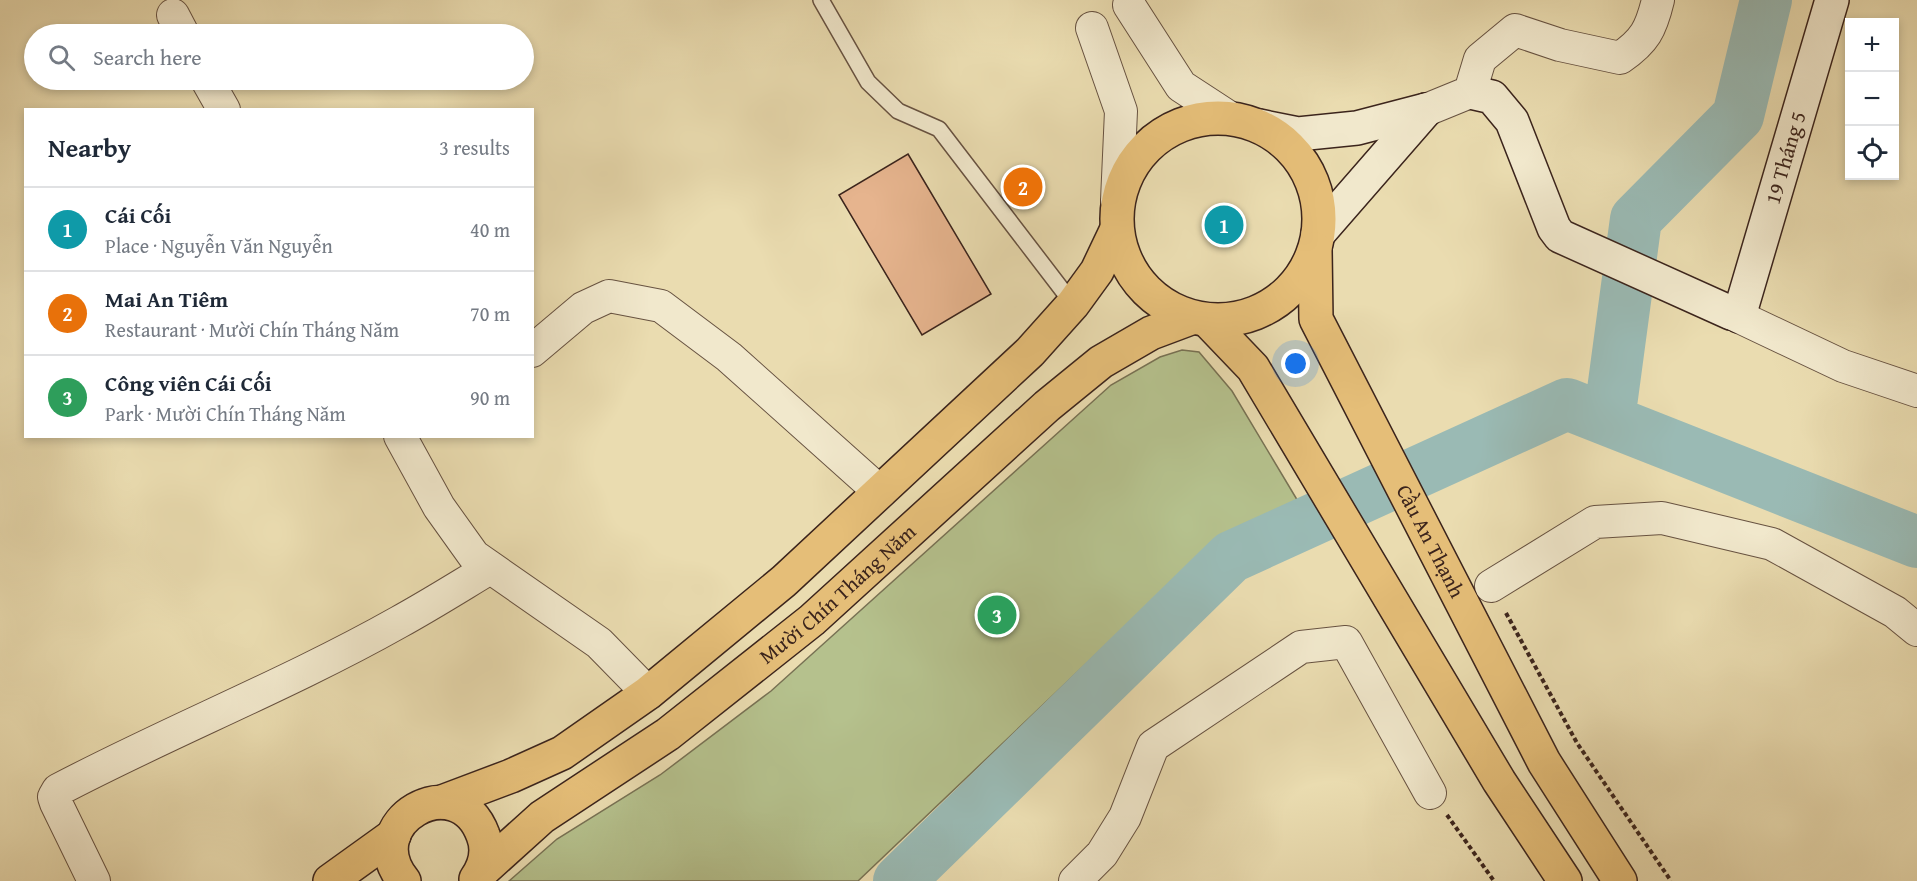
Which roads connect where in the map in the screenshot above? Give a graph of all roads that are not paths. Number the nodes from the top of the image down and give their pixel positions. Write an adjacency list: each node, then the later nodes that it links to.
1 (821, 0): 13 (lane)
2 (1658, 0): 7 (street)
3 (1832, 0): 14 (street, 19 Tháng 5)
4 (1129, 5): 10 (street)
5 (1092, 28): 11 (street)
6 (213, 90): 8 (street)
7 (1470, 92): 9 (street); 14 (street)
8 (223, 108)
9 (1426, 110): 10 (street); 12 (street)
10 (1244, 122): 11 (main road); 12 (main road)
11 (1117, 215): 13 (main road); 15 (main road)
12 (1317, 242): 15 (main road); 33 (main road, Cầu An Thạnh)
13 (1073, 304): 19 (main road)
14 (1735, 315): 17 (street)
15 (1200, 320): 27 (main road, Mười Chín Tháng Năm); 32 (main road)
16 (534, 349): 19 (street)
17 (1917, 391)
18 (401, 438): 20 (street)
19 (880, 492): 23 (main road)
20 (490, 568): 23 (street); 29 (street)
21 (1491, 586): 22 (street)
22 (1917, 630)
23 (648, 693): 25 (main road)
24 (1430, 793): 31 (street)
25 (442, 802): 26 (main road); 27 (main road)
26 (394, 835): 28 (main road); 30 (main road)
27 (478, 876)
28 (331, 879)
29 (94, 881)
30 (404, 881)
31 (1076, 881)
32 (1565, 881)
33 (1620, 881)

